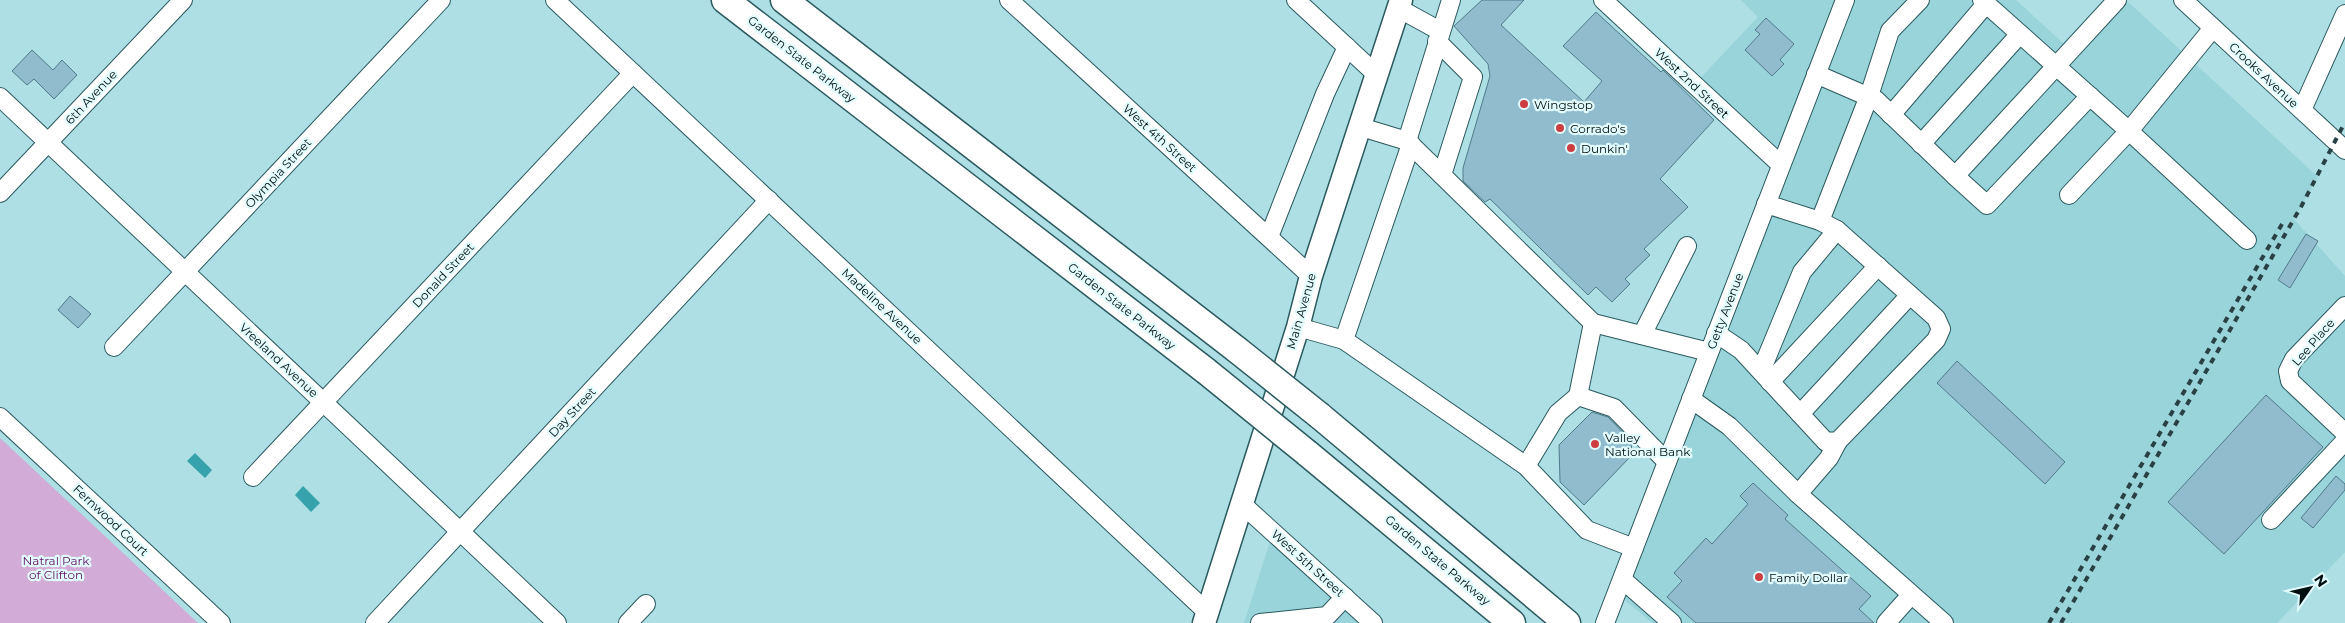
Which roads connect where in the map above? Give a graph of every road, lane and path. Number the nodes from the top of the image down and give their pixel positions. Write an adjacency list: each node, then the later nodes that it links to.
1 (183, 0): 32 (street, 6th Avenue)
2 (442, 0): 49 (street, Olympia Street)
3 (555, 0): 22 (street, Madeline Avenue)
4 (725, 0): 89 (highway, Garden State Parkway, bridge)
5 (784, 0): 82 (highway, bridge)
6 (1009, 0): 45 (street, West 4th Street)
7 (1296, 0): 20 (street)
8 (1451, 0): 19 (street)
9 (1603, 0): 36 (street, West 2nd Street)
10 (1845, 0): 23 (street, Getty Avenue)
11 (1920, 0): 25 (street)
12 (2117, 0): 21 (street)
13 (2183, 0): 17 (street, Crooks Avenue)
14 (1984, 2): 18 (street); 29 (street)
15 (1400, 4): 19 (street); 24 (main road, Main Avenue)
16 (2345, 14): 28 (street)
17 (2213, 28): 28 (street, Crooks Avenue); 31 (street)
18 (2020, 34): 21 (street); 34 (street)
19 (1439, 36): 33 (street); 37 (street)
20 (1347, 47): 24 (street); 45 (street)
21 (2056, 66): 26 (street); 38 (street)
22 (633, 73): 41 (street, Madeline Avenue); 63 (street, Donald Street)
23 (1816, 74): 25 (street); 36 (street, Getty Avenue)
24 (1377, 75): 30 (main road, Main Avenue)
25 (1869, 96): 29 (street); 43 (street)
26 (2090, 96): 31 (street); 38 (street)
27 (0, 97): 32 (street, Vreeland Avenue)
28 (2302, 110): 35 (street, Crooks Avenue)
29 (1891, 115): 34 (street)
30 (1361, 127): 33 (street); 50 (main road, Main Avenue)
31 (2129, 130): 40 (street); 46 (street)
32 (48, 142): 39 (street, 6th Avenue); 49 (street, Vreeland Avenue)
33 (1409, 142): 37 (street); 57 (street)
34 (1922, 144): 38 (street)
35 (2345, 150)
36 (1781, 165): 42 (street, Getty Avenue)
37 (1442, 175): 53 (street)
38 (1956, 176)
39 (0, 193)
40 (2069, 195)
41 (769, 200): 75 (street, Day Street); 81 (street, Madeline Avenue)
42 (1766, 204): 43 (street); 55 (street, Getty Avenue)
43 (1820, 221): 44 (street)
44 (1837, 230): 48 (street); 60 (street)
45 (1268, 237): 50 (street, West 4th Street)
46 (2247, 240)
47 (1687, 246): 56 (street)
48 (1878, 266): 51 (street); 60 (street)
49 (185, 272): 58 (street, Olympia Street); 63 (street, Vreeland Avenue)
50 (1311, 276): 54 (main road, Main Avenue)
51 (1910, 295): 64 (street); 67 (street)
52 (2345, 306): 66 (street, Lee Place)
53 (1593, 323): 56 (street); 61 (street)
54 (1298, 327): 57 (street); 73 (main road, Main Avenue)
55 (1716, 333): 59 (street, Getty Avenue); 60 (street)
56 (1642, 335): 59 (street)
57 (1344, 340): 70 (street)
58 (114, 347)
59 (1709, 352): 62 (street, Getty Avenue)
60 (1766, 376): 64 (street)
61 (1578, 396): 69 (street); 70 (street)
62 (1691, 399): 69 (street, Getty Avenue); 72 (street)
63 (323, 402): 71 (street, Donald Street); 75 (street, Vreeland Avenue)
64 (1800, 414): 67 (street)
65 (0, 417): 83 (street, Fernwood Court)
66 (2345, 433)
67 (1838, 441): 72 (street)
68 (2345, 442): 74 (street)
69 (1667, 462): 76 (street, Getty Avenue)
70 (1526, 466): 76 (street)
71 (253, 477)
72 (1798, 494): 78 (street)
73 (1242, 504): 79 (street, West 5th Street); 81 (main road, Main Avenue)
74 (2271, 520)
75 (461, 532): 84 (street, Day Street); 85 (street, Vreeland Avenue)
76 (1634, 548): 77 (street, Getty Avenue)
77 (1623, 580): 90 (street, Getty Avenue); 91 (street)
78 (1911, 595): 92 (street); 93 (street)
79 (1345, 597): 87 (street); 88 (street, West 5th Street)
80 (646, 604): 86 (street)
81 (1206, 618)
82 (1564, 620)
83 (221, 623)
84 (375, 623)
85 (557, 623)
86 (628, 623)
87 (1260, 623)
88 (1374, 623)
89 (1512, 623)
90 (1605, 623)
91 (1672, 623)
92 (1886, 623)
93 (1944, 623)

